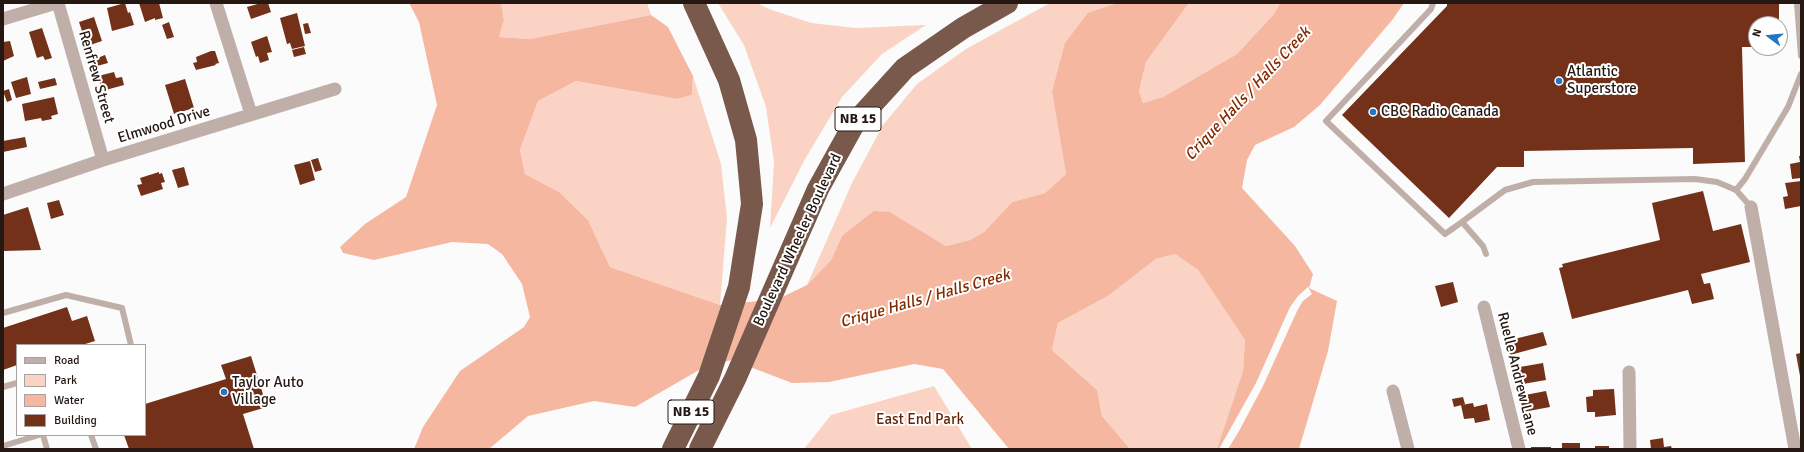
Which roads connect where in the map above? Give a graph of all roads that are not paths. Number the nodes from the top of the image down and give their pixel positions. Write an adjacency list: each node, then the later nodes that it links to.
1 (57, 3): 7 (street); 12 (street, Renfrew Street)
2 (216, 3): 11 (street)
3 (694, 3): 31 (highway, Boulevard Wheeler Boulevard / NB 15)
4 (1007, 3): 32 (highway, Boulevard Wheeler Boulevard / NB 15)
5 (1432, 3): 16 (lane)
6 (1797, 3): 8 (lane)
7 (3, 19)
8 (1801, 56)
9 (1801, 74): 13 (lane)
10 (335, 89): 11 (street, Elmwood Drive)
11 (251, 114): 12 (street, Elmwood Drive)
12 (103, 160): 14 (street, Elmwood Drive)
13 (1736, 190): 15 (lane); 16 (lane)
14 (3, 194)
15 (1751, 207): 36 (street)
16 (1462, 222): 17 (lane)
17 (1486, 254)
18 (1484, 307): 34 (street, Ruelle Andrew Lane)
19 (3, 313): 20 (lane)
20 (131, 344)
21 (1629, 372): 35 (street)
22 (16, 383): 23 (lane)
23 (3, 387)
24 (1393, 390): 33 (street)
25 (36, 436): 28 (lane)
26 (43, 436): 29 (lane)
27 (91, 436): 30 (lane)
28 (4, 447)
29 (47, 449)
30 (96, 449)
31 (672, 449)
32 (700, 449)
33 (1408, 449)
34 (1520, 449)
35 (1630, 449)
36 (1795, 449)

